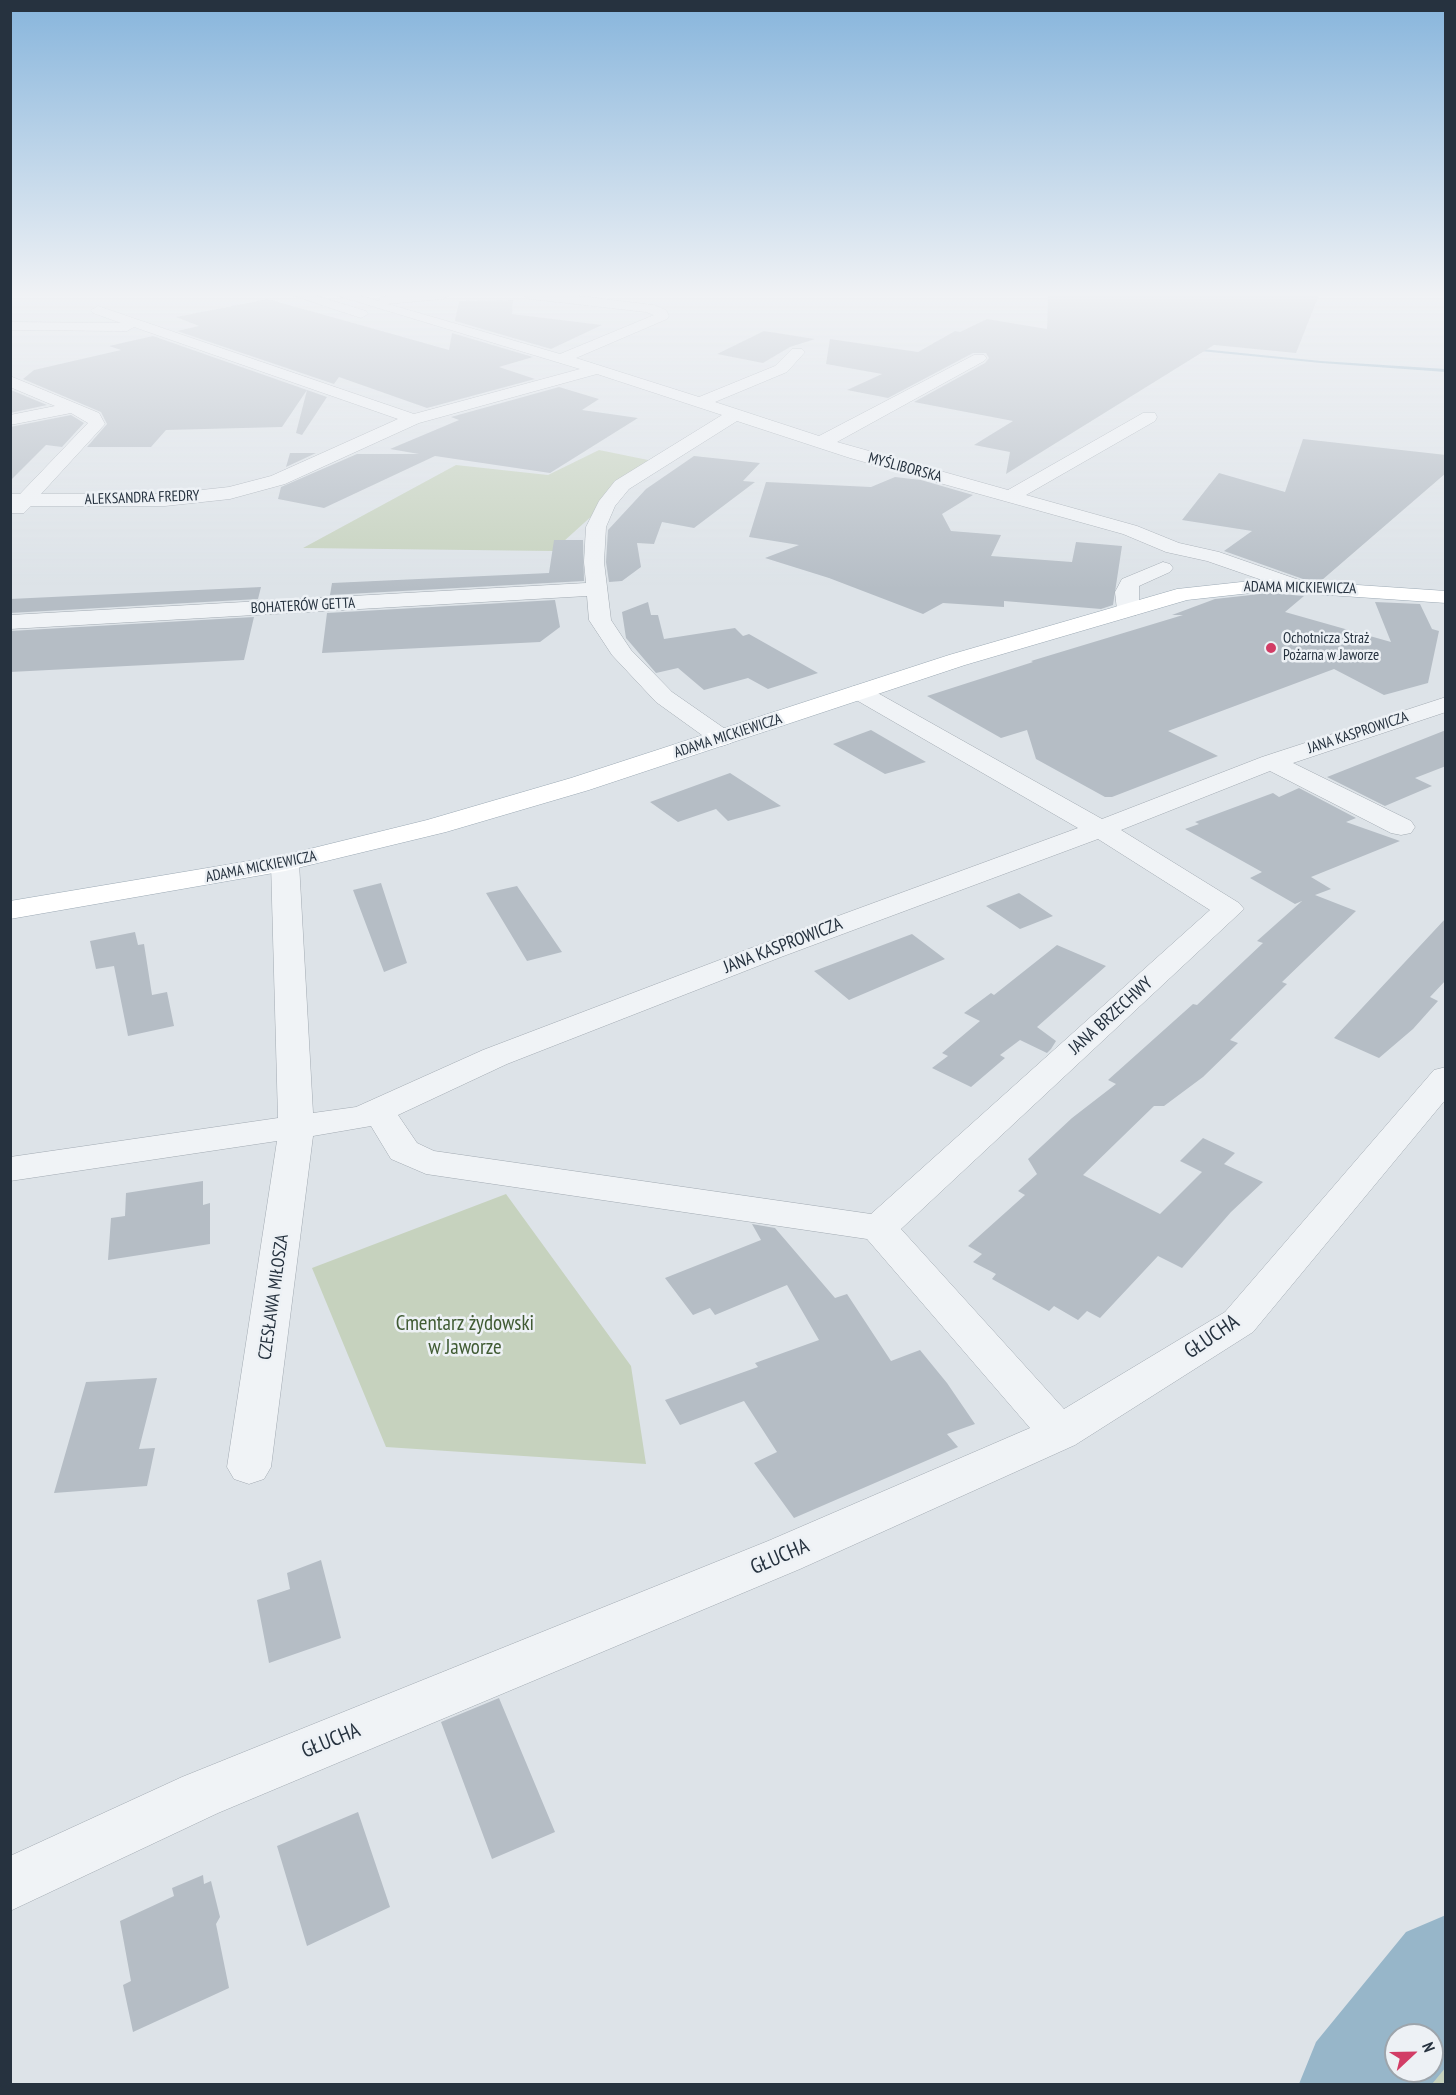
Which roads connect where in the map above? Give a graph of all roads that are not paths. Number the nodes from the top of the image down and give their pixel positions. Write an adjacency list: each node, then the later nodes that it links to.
1 (38, 393): 8 (street)
2 (336, 393): 11 (street)
3 (509, 393): 11 (street, ALEKSANDRA FREDRY)
4 (668, 393): 7 (street, MYŚLIBORSKA)
5 (724, 393): 7 (street)
6 (915, 393): 13 (street)
7 (699, 403): 9 (street, MYŚLIBORSKA)
8 (74, 408): 12 (street); 15 (street)
9 (734, 415): 13 (street, MYŚLIBORSKA); 20 (street)
10 (1149, 417): 14 (street)
11 (413, 419): 15 (street, ALEKSANDRA FREDRY)
12 (10, 420)
13 (818, 442): 14 (street, MYŚLIBORSKA)
14 (1010, 497): 17 (street, MYŚLIBORSKA)
15 (18, 500): 16 (street)
16 (10, 515)
17 (1173, 548): 18 (street); 19 (street, MYŚLIBORSKA)
18 (1163, 568): 21 (street); 23 (street)
19 (1295, 585): 21 (main road, ADAMA MICKIEWICZA); 22 (main road, ADAMA MICKIEWICZA)
20 (595, 589): 24 (street, BOHATERÓW GETTA); 27 (street)
21 (1185, 594): 23 (main road, ADAMA MICKIEWICZA)
22 (1446, 597)
23 (1128, 610): 25 (main road, ADAMA MICKIEWICZA)
24 (10, 622)
25 (860, 692): 27 (main road, ADAMA MICKIEWICZA); 30 (street, JANA BRZECHWY)
26 (1446, 704): 28 (street, JANA KASPROWICZA)
27 (723, 738): 31 (main road, ADAMA MICKIEWICZA)
28 (1271, 762): 29 (street, JANA KASPROWICZA); 30 (street, JANA KASPROWICZA)
29 (1401, 827)
30 (1100, 829): 34 (street, JANA KASPROWICZA); 37 (street, JANA BRZECHWY)
31 (285, 863): 32 (main road, ADAMA MICKIEWICZA); 35 (street, CZESŁAWA MIŁOSZA)
32 (10, 910)
33 (1446, 1077): 38 (street, GŁUCHA)
34 (379, 1112): 35 (street, JANA KASPROWICZA); 37 (street)
35 (296, 1126): 36 (street); 39 (street, CZESŁAWA MIŁOSZA)
36 (10, 1169)
37 (879, 1228): 38 (street)
38 (1060, 1433): 40 (street, GŁUCHA)
39 (249, 1467)
40 (10, 1884)

